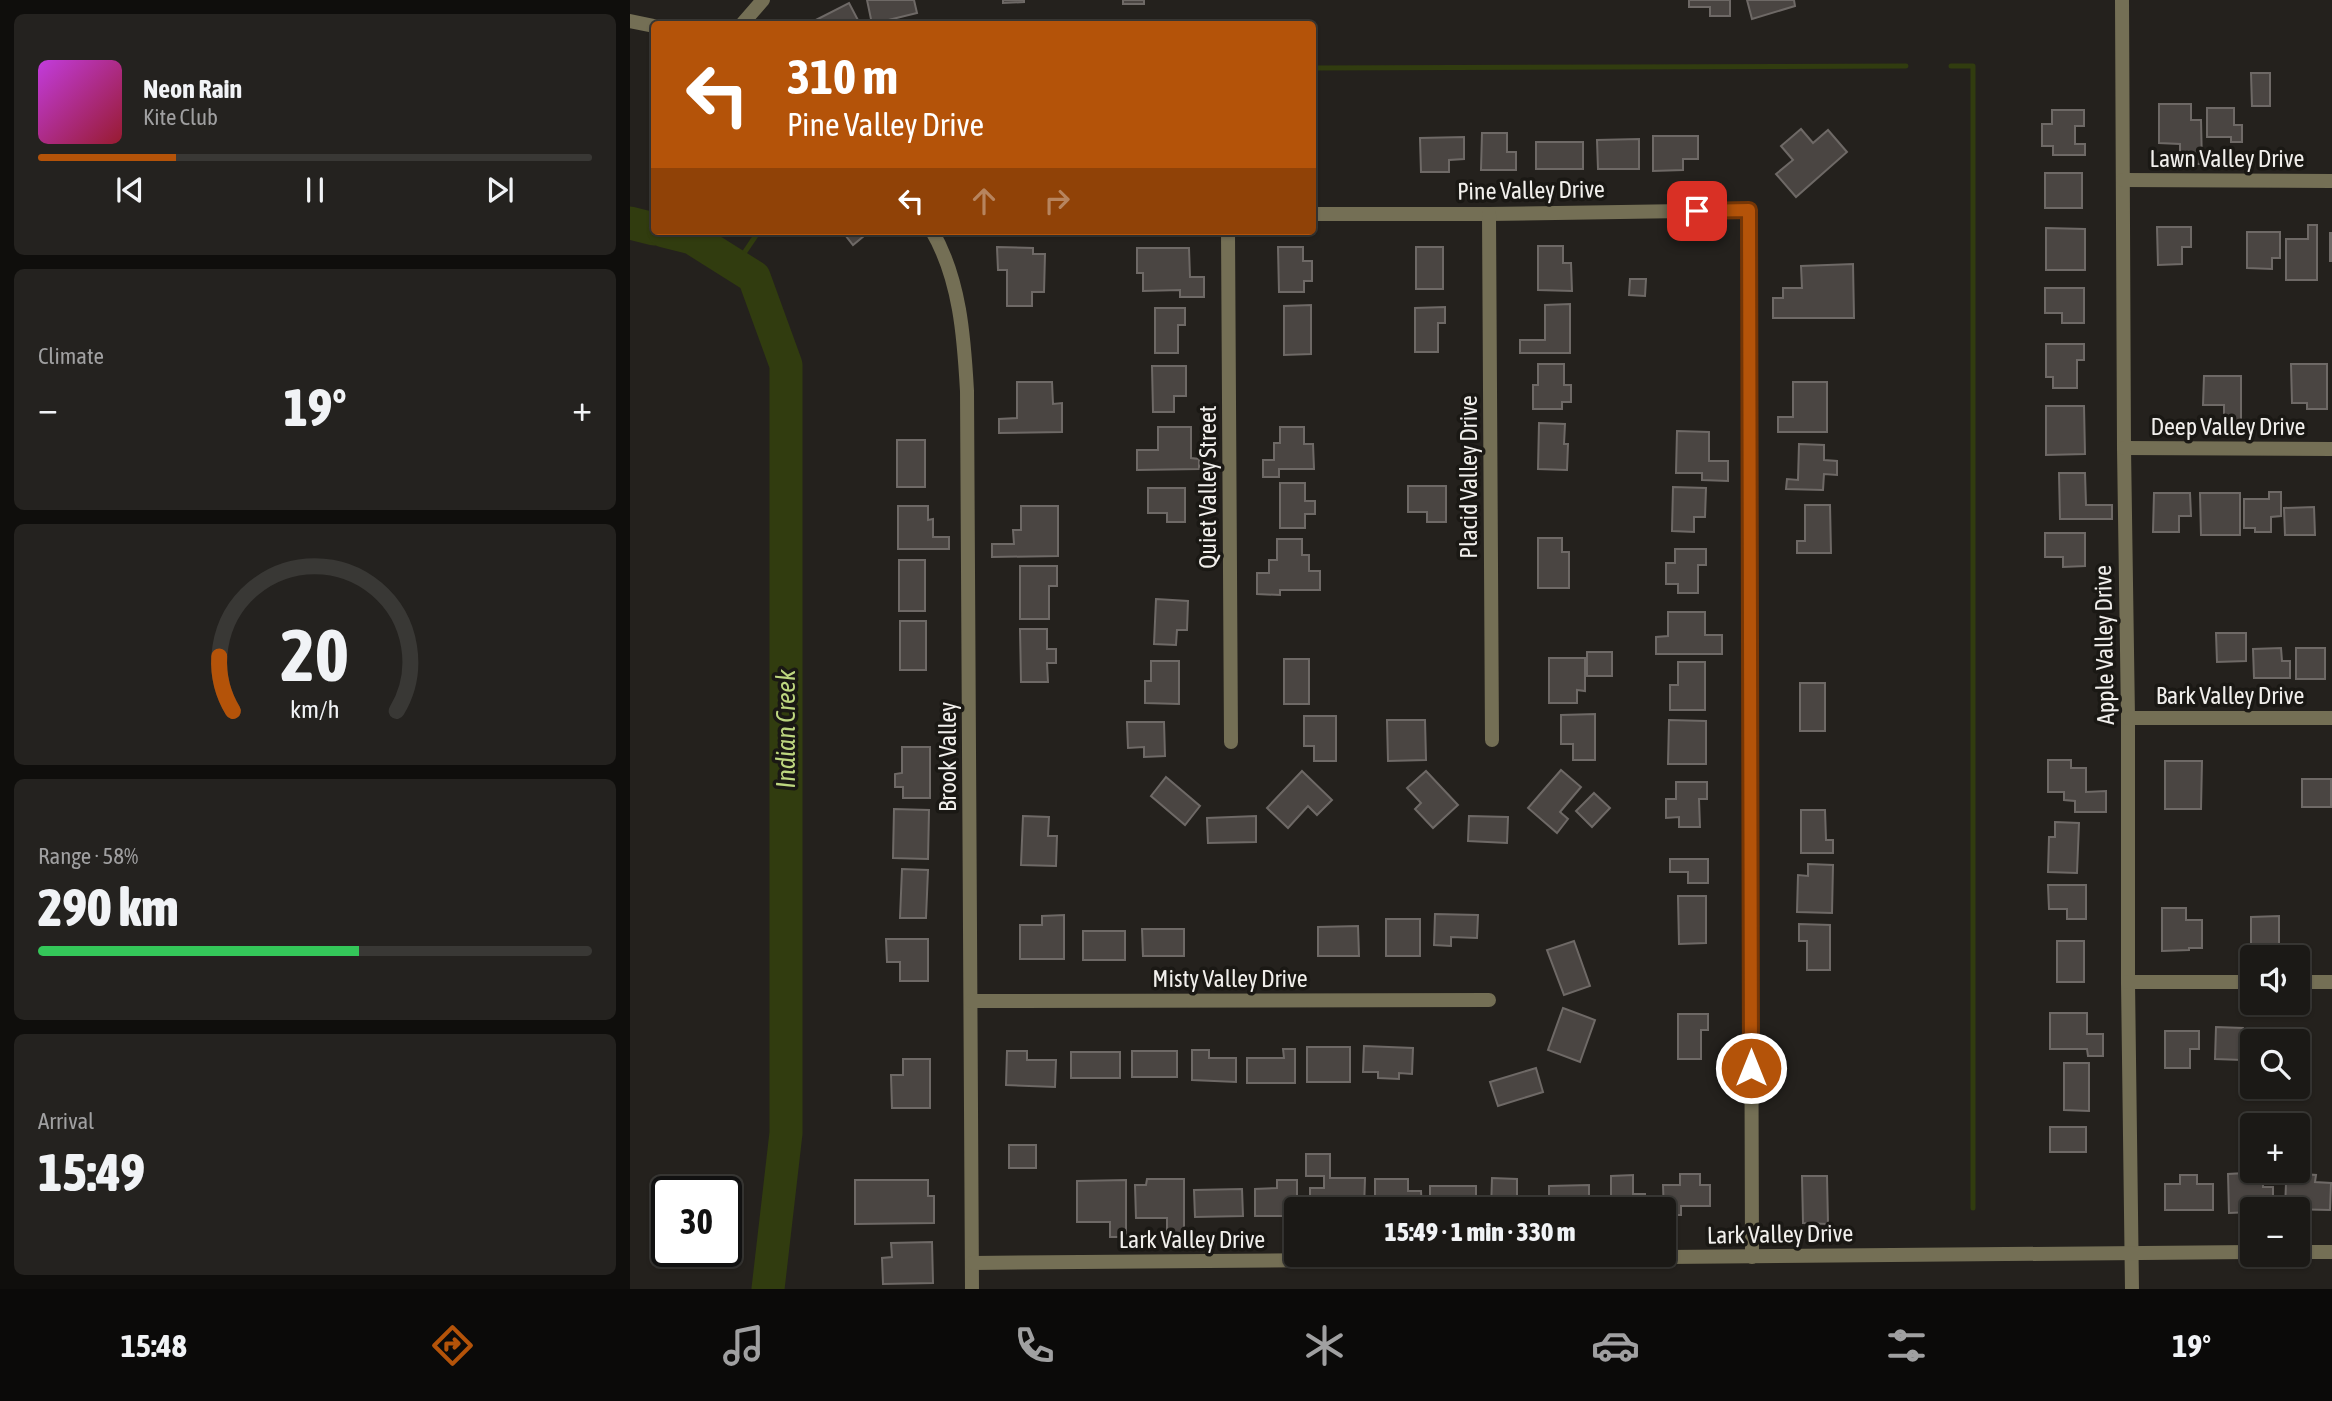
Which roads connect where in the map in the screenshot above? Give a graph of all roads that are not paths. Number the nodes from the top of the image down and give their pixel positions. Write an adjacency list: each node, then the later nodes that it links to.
1 (763, 0): 4 (street)
2 (2122, 0): 6 (street, Apple Valley Drive)
3 (630, 21): 5 (street)
4 (745, 21)
5 (651, 25)
6 (2123, 180): 7 (street, Lawn Valley Drive); 12 (street, Apple Valley Drive)
7 (2332, 181)
8 (1316, 214): 9 (street, Pine Valley Drive)
9 (1489, 214): 16 (street, Placid Valley Drive); 28 (street, Pine Valley Drive)
10 (939, 235): 23 (street, Brook Valley)
11 (1228, 235): 17 (street, Quiet Valley Street)
12 (2124, 448): 13 (street, Deep Valley Drive); 14 (street, Apple Valley Drive)
13 (2332, 449)
14 (2128, 718): 15 (street, Bark Valley Drive); 18 (street, Apple Valley Drive)
15 (2332, 718)
16 (1492, 740)
17 (1231, 742)
18 (2127, 982): 19 (street); 27 (street, Apple Valley Drive)
19 (2240, 982)
20 (2310, 982): 21 (street)
21 (2332, 982)
22 (1489, 1000): 23 (street, Misty Valley Drive)
23 (971, 1001): 29 (street, Brook Valley)
24 (2240, 1252): 27 (street, Lark Valley Drive)
25 (2310, 1252): 26 (street)
26 (2332, 1252)
27 (2131, 1253): 28 (street, Lark Valley Drive); 31 (street, Apple Valley Drive)
28 (1752, 1257): 29 (street, Lark Valley Drive)
29 (972, 1263): 30 (street, Brook Valley)
30 (972, 1289)
31 (2132, 1289)

